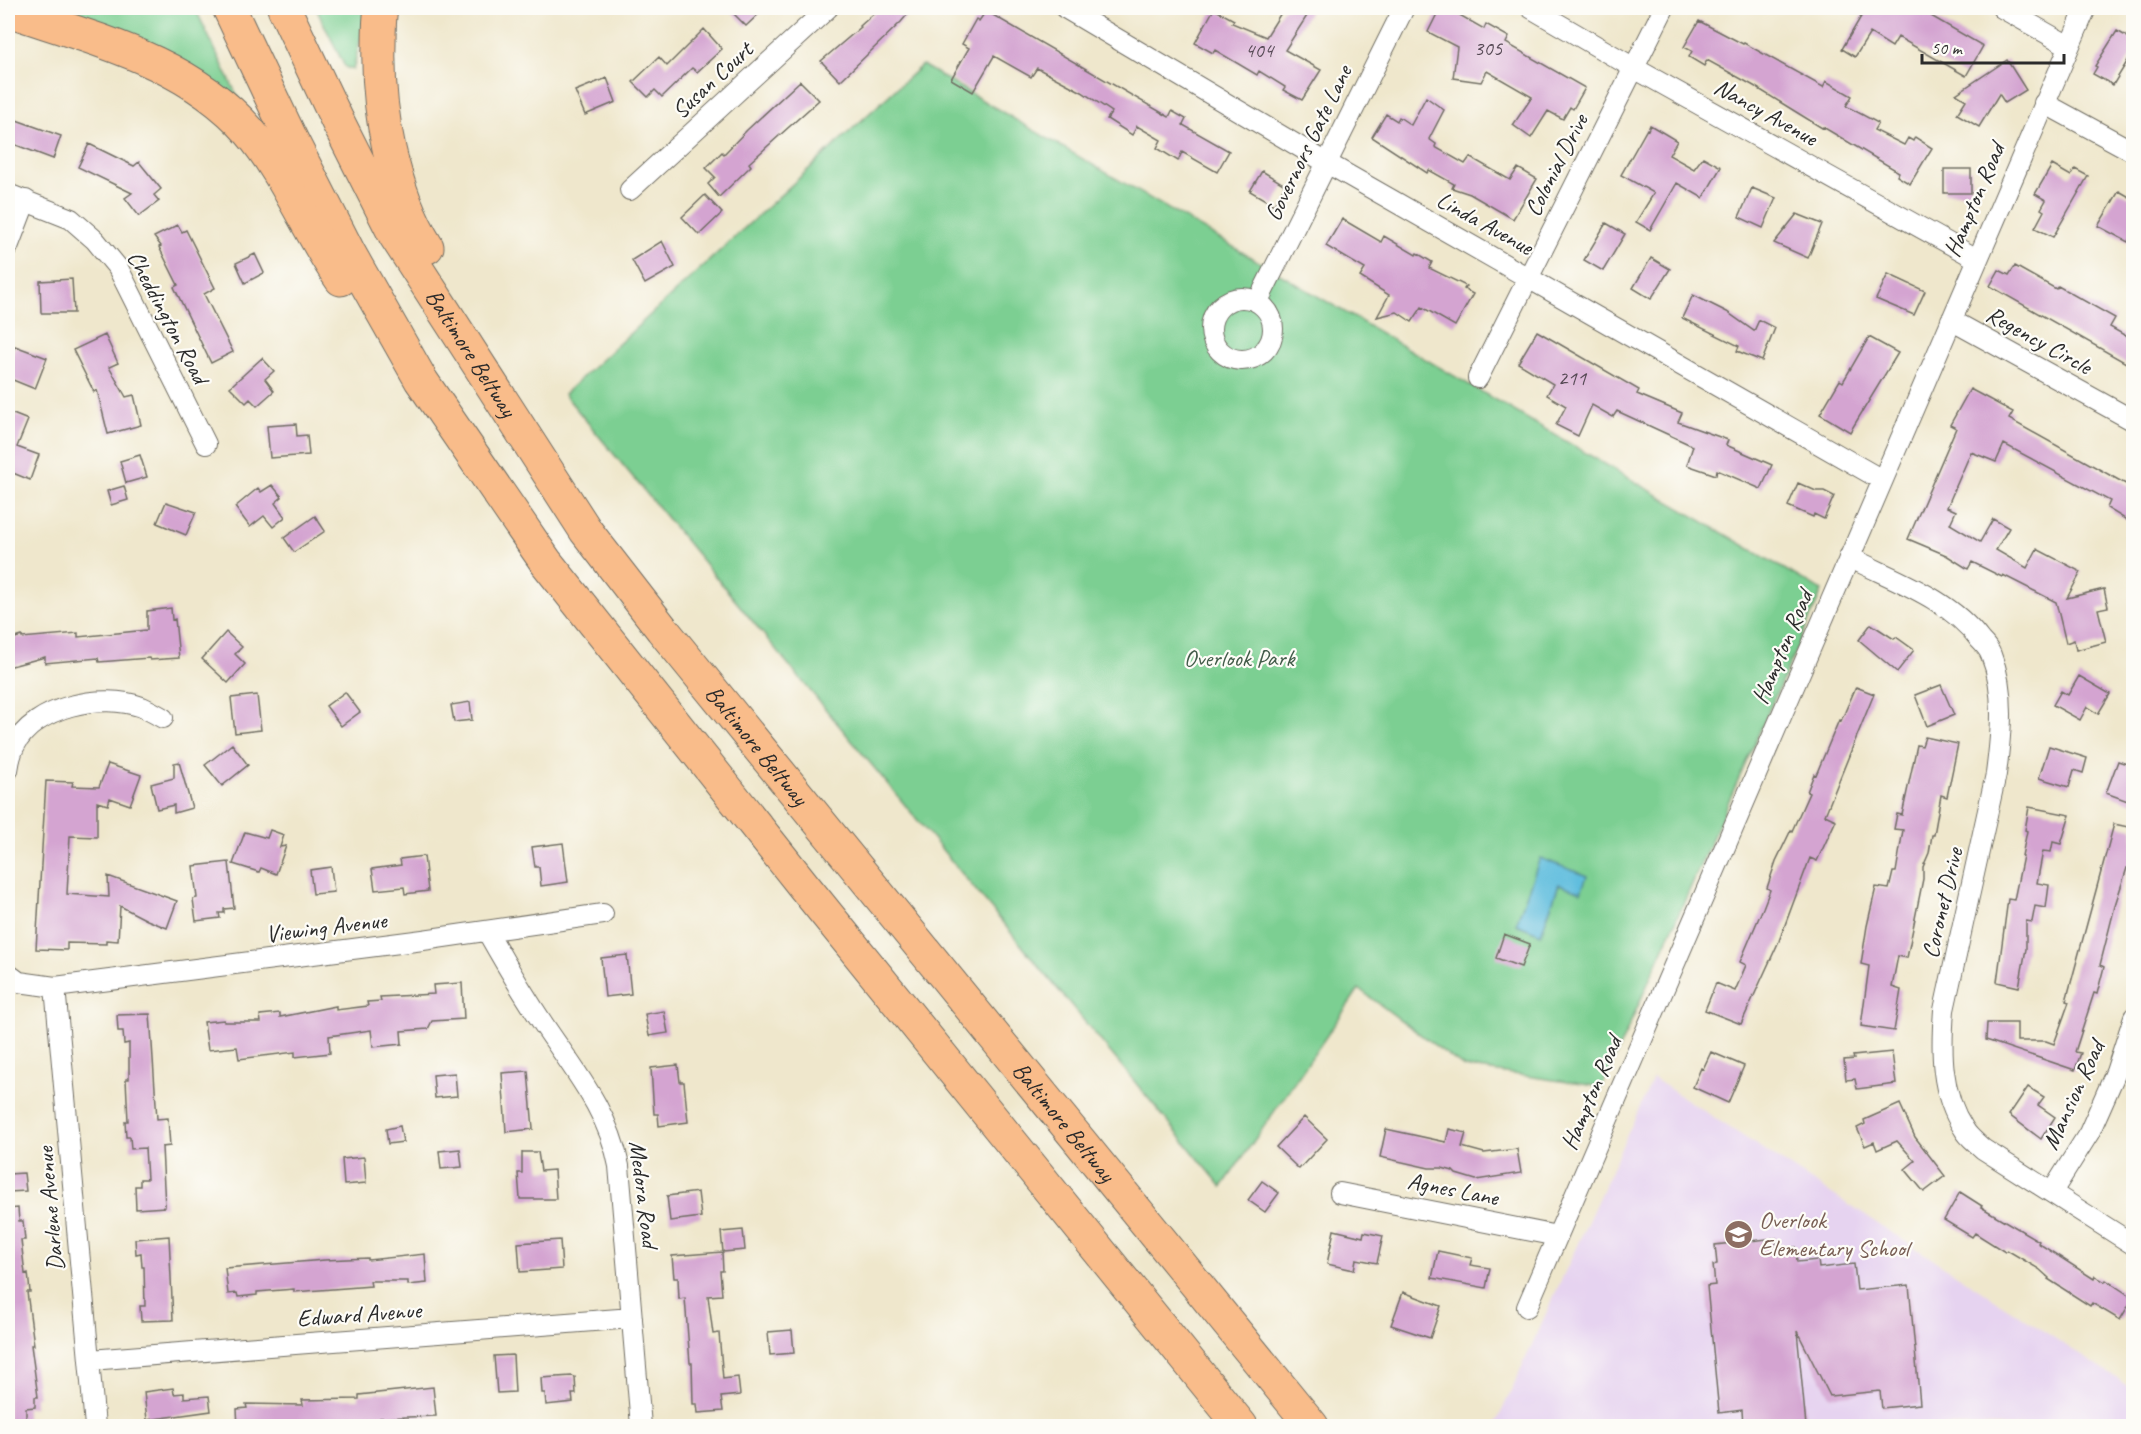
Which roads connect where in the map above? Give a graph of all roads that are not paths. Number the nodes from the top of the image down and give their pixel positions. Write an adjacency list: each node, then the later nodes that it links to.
1 (229, 8): 29 (highway)
2 (284, 8): 25 (highway, Baltimore Beltway)
3 (381, 8): 25 (highway)
4 (828, 8): 17 (street, Susan Court)
5 (1065, 8): 16 (street, Linda Avenue)
6 (1404, 8): 16 (street, Governors Gate Lane)
7 (1531, 8): 13 (street, Nancy Avenue)
8 (1664, 8): 13 (street, Colonial Drive)
9 (2002, 8): 12 (street)
10 (2086, 8): 12 (street, Hampton Road)
11 (8, 10): 29 (highway)
12 (2069, 46): 14 (street, Hampton Road)
13 (1634, 68): 20 (street, Nancy Avenue); 21 (street, Colonial Drive)
14 (2044, 103): 15 (street); 20 (street, Hampton Road)
15 (2133, 152)
16 (1327, 163): 21 (street, Linda Avenue); 22 (street, Governors Gate Lane)
17 (630, 190)
18 (17, 197): 19 (street); 27 (street, Cheddington Road)
19 (8, 247)
20 (1977, 259): 23 (street, Hampton Road)
21 (1528, 277): 24 (street, Colonial Drive); 28 (street, Linda Avenue)
22 (1258, 301)
23 (1950, 320): 26 (street, Regency Circle); 28 (street, Hampton Road)
24 (1478, 378)
25 (508, 410): 48 (highway, Baltimore Beltway)
26 (2133, 421)
27 (206, 444)
28 (1882, 480): 30 (street, Hampton Road)
29 (494, 489): 47 (highway)
30 (1849, 557): 38 (street, Coronet Drive); 40 (street, Hampton Road)
31 (163, 718): 32 (street)
32 (8, 770)
33 (603, 914): 34 (street, Viewing Avenue)
34 (487, 931): 36 (street, Viewing Avenue); 43 (street, Medora Road)
35 (8, 974): 36 (street, Viewing Avenue)
36 (56, 987): 44 (street, Darlene Avenue)
37 (2133, 1017): 38 (street, Mansion Road)
38 (2052, 1192): 41 (street, Coronet Drive)
39 (1340, 1193): 40 (street, Agnes Lane)
40 (1557, 1236): 42 (street, Hampton Road)
41 (2133, 1245)
42 (1527, 1307)
43 (632, 1318): 44 (street, Edward Avenue); 46 (street, Medora Road)
44 (90, 1360): 45 (street, Darlene Avenue)
45 (95, 1426)
46 (641, 1426)
47 (1241, 1426)
48 (1312, 1426)

